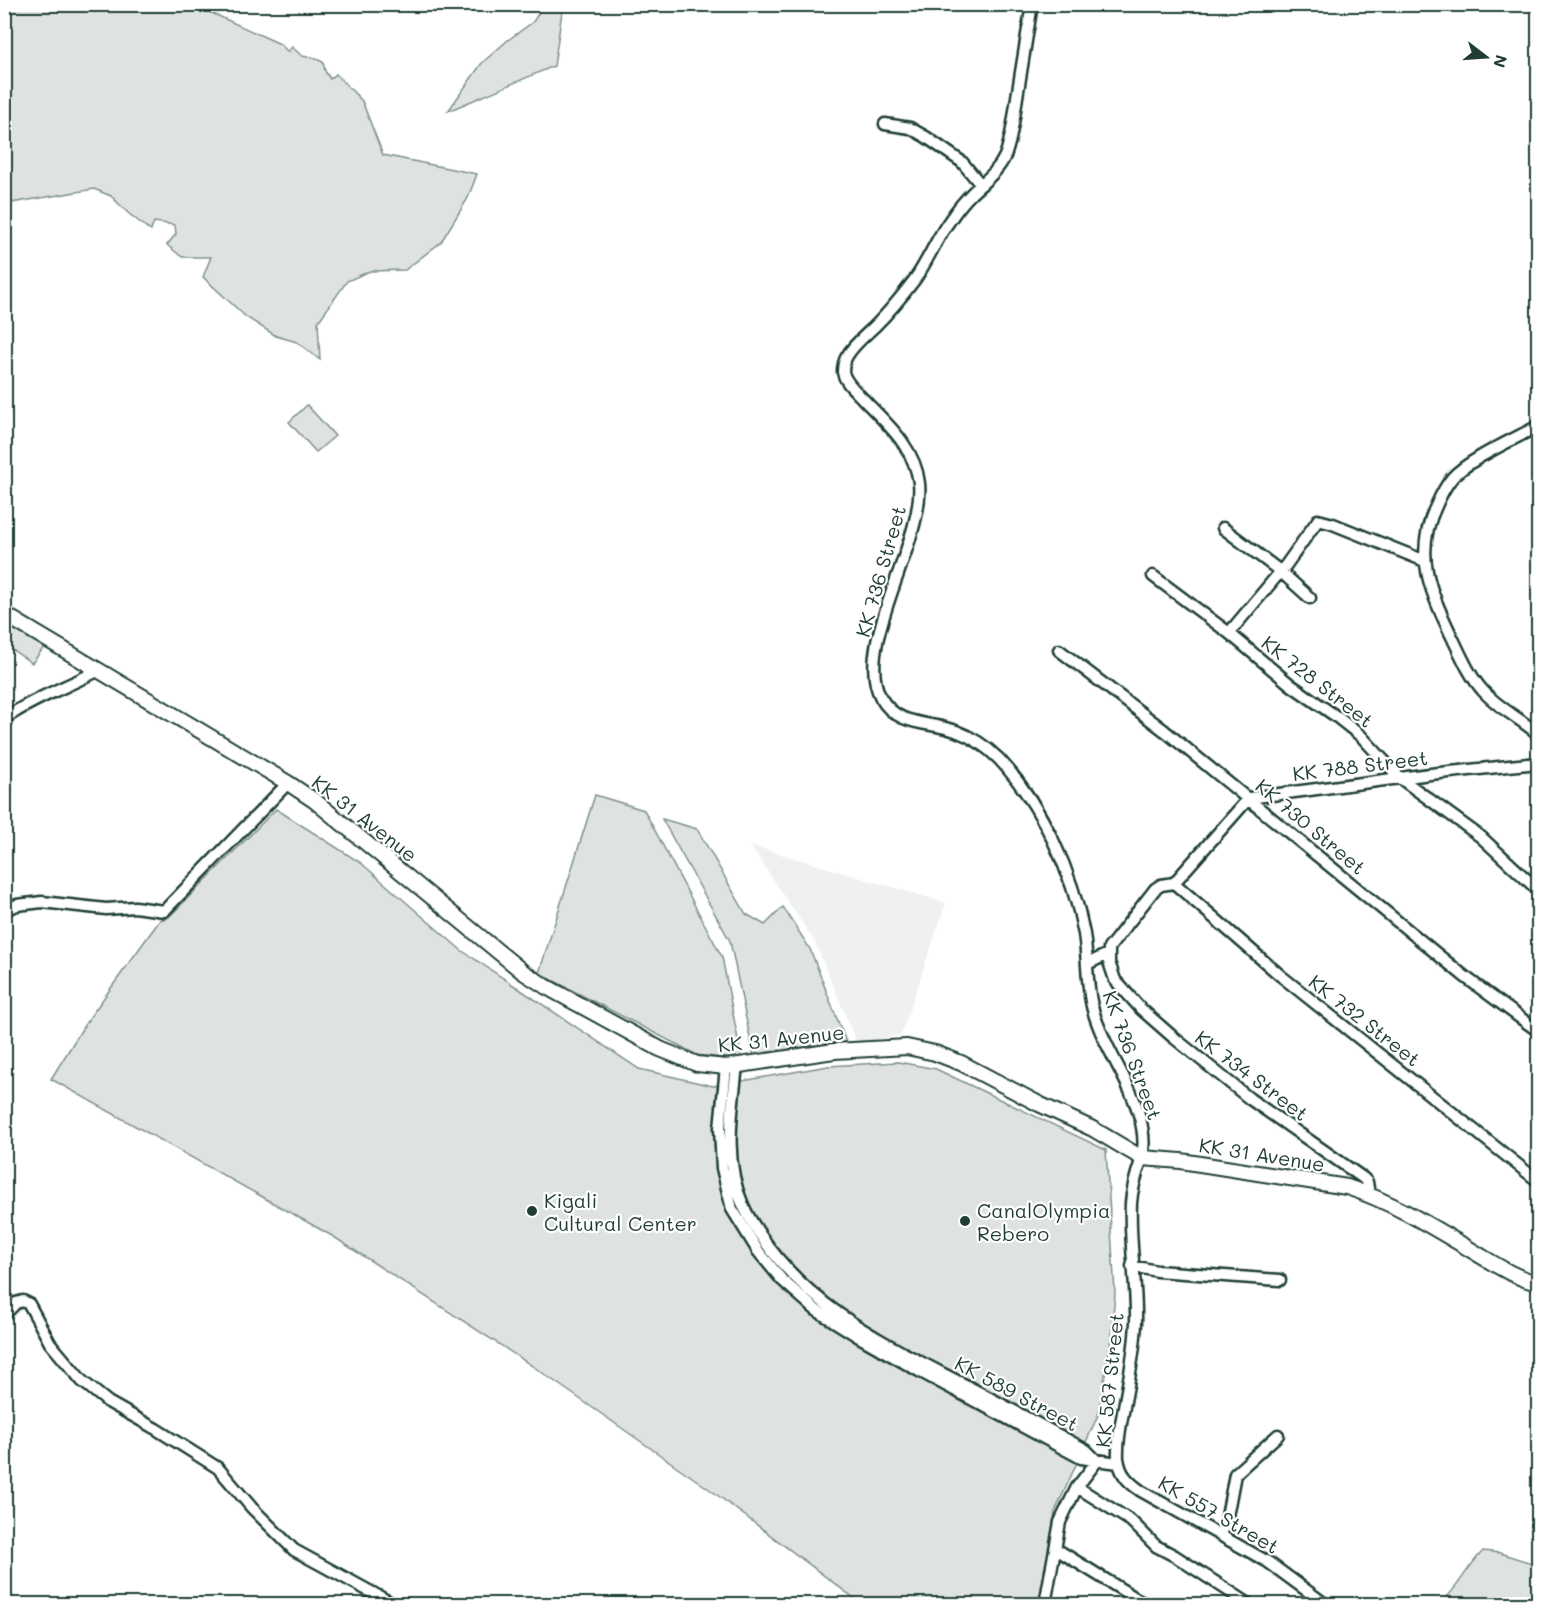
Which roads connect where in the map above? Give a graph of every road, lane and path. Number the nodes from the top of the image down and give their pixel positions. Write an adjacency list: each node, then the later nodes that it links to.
1 (1032, 4): 3 (street, KK 736 Street)
2 (885, 124): 3 (street)
3 (981, 184): 24 (street, KK 736 Street)
4 (1539, 426): 6 (street)
5 (1224, 528): 7 (street)
6 (1425, 561): 7 (street); 15 (street)
7 (1280, 571): 9 (street); 11 (street)
8 (1153, 576): 11 (street, KK 728 Street)
9 (1310, 598)
10 (4, 614): 13 (main road, KK 31 Avenue)
11 (1229, 633): 17 (street, KK 728 Street)
12 (1059, 650): 19 (street, KK 730 Street)
13 (99, 670): 14 (street); 18 (main road, KK 31 Avenue)
14 (4, 719)
15 (1539, 734)
16 (1539, 763): 17 (street, KK 788 Street)
17 (1400, 778): 19 (street, KK 788 Street); 21 (street, KK 728 Street)
18 (288, 783): 22 (street); 26 (main road, KK 31 Avenue)
19 (1249, 798): 20 (street); 25 (street, KK 730 Street)
20 (1174, 883): 23 (street); 28 (street, KK 732 Street)
21 (1539, 890)
22 (4, 910)
23 (1108, 954): 24 (street); 29 (street, KK 734 Street)
24 (1087, 964): 27 (street, KK 736 Street)
25 (1539, 1031)
26 (732, 1066): 27 (main road, KK 31 Avenue); 35 (street, KK 589 Street)
27 (1142, 1158): 29 (main road, KK 31 Avenue); 30 (street, KK 587 Street)
28 (1539, 1181)
29 (1369, 1194): 32 (main road, KK 31 Avenue)
30 (1132, 1266): 31 (street); 36 (street, KK 587 Street)
31 (1280, 1280)
32 (1539, 1283)
33 (4, 1315): 41 (street)
34 (1278, 1435): 38 (street)
35 (1097, 1461): 36 (street); 37 (street, KK 587 Street)
36 (1119, 1463): 38 (street, KK 557 Street)
37 (1077, 1487): 39 (street, KK 587 Street); 44 (street)
38 (1221, 1535): 40 (street, KK 557 Street)
39 (1056, 1549): 42 (street, KK 587 Street); 43 (street)
40 (1321, 1603)
41 (393, 1605)
42 (1045, 1605)
43 (1145, 1605)
44 (1249, 1605)

